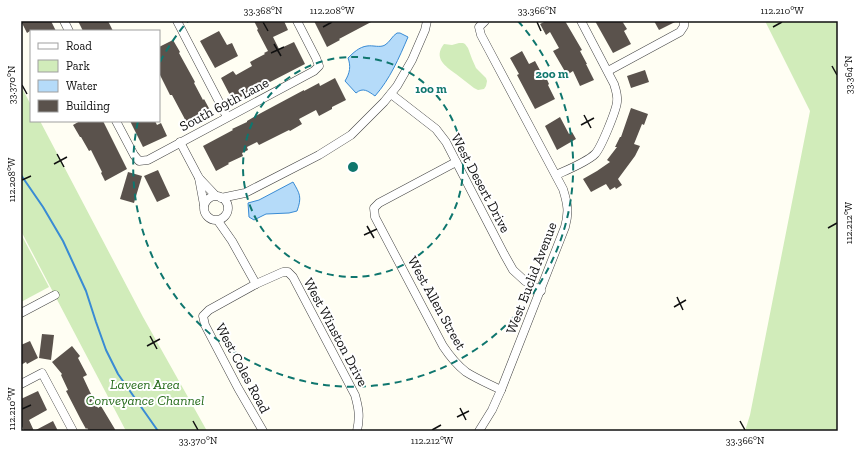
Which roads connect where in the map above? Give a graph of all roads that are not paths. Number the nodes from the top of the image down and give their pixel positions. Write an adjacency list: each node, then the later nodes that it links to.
1 (64, 21): 8 (street)
2 (177, 21): 11 (street)
3 (297, 21): 11 (street, South 69th Lane)
4 (427, 21): 10 (street)
5 (581, 21): 9 (street)
6 (684, 23): 9 (street)
7 (482, 24): 15 (street, West Euclid Avenue)
8 (68, 30)
9 (608, 71): 15 (street)
10 (391, 94): 14 (street, West Desert Drive); 17 (street)
11 (227, 117): 13 (street, South 69th Lane)
12 (117, 122): 13 (street, South 69th Lane)
13 (180, 142): 16 (street)
14 (456, 162): 23 (street, West Desert Drive); 27 (street, West Allen Street)
15 (556, 176): 23 (street, West Euclid Avenue)
16 (199, 178): 18 (street); 19 (street)
17 (245, 193): 18 (street); 20 (street)
18 (219, 197): 19 (street); 20 (street)
19 (204, 205): 20 (street)
20 (224, 216): 22 (street)
21 (288, 272): 22 (street, West Coles Road); 30 (street, West Winston Drive)
22 (256, 284): 29 (street, West Coles Road)
23 (541, 291): 27 (street, West Euclid Avenue)
24 (55, 295): 25 (street)
25 (21, 313)
26 (21, 384): 28 (street)
27 (501, 390): 31 (street, West Euclid Avenue)
28 (73, 431)
29 (262, 431)
30 (357, 431)
31 (479, 431)

